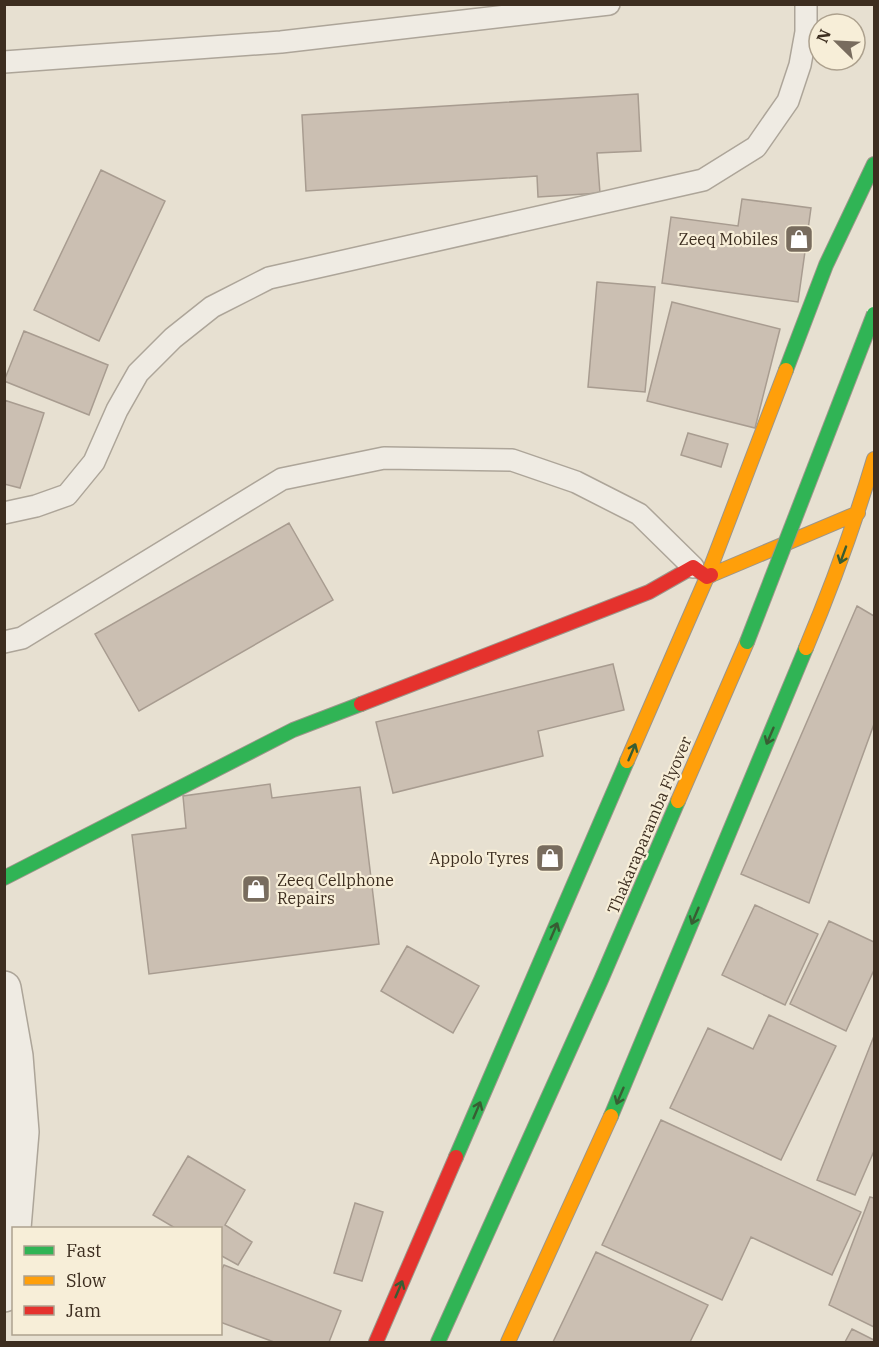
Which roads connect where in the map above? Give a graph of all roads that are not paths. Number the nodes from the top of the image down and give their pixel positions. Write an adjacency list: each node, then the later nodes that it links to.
1 (609, 4): 3 (lane)
2 (806, 4): 7 (lane)
3 (4, 62)
4 (874, 164): 9 (street)
5 (874, 314): 17 (street, Thakaraparamba Flyover, bridge)
6 (874, 459): 8 (street)
7 (4, 513)
8 (866, 513): 9 (street); 18 (street, one-way to 18)
9 (700, 572): 10 (lane); 11 (street); 16 (street, one-way to 9)
10 (4, 642)
11 (4, 878)
12 (4, 988): 13 (street)
13 (14, 1227)
14 (12, 1247): 15 (street)
15 (4, 1295)
16 (376, 1342)
17 (438, 1342)
18 (508, 1342)

